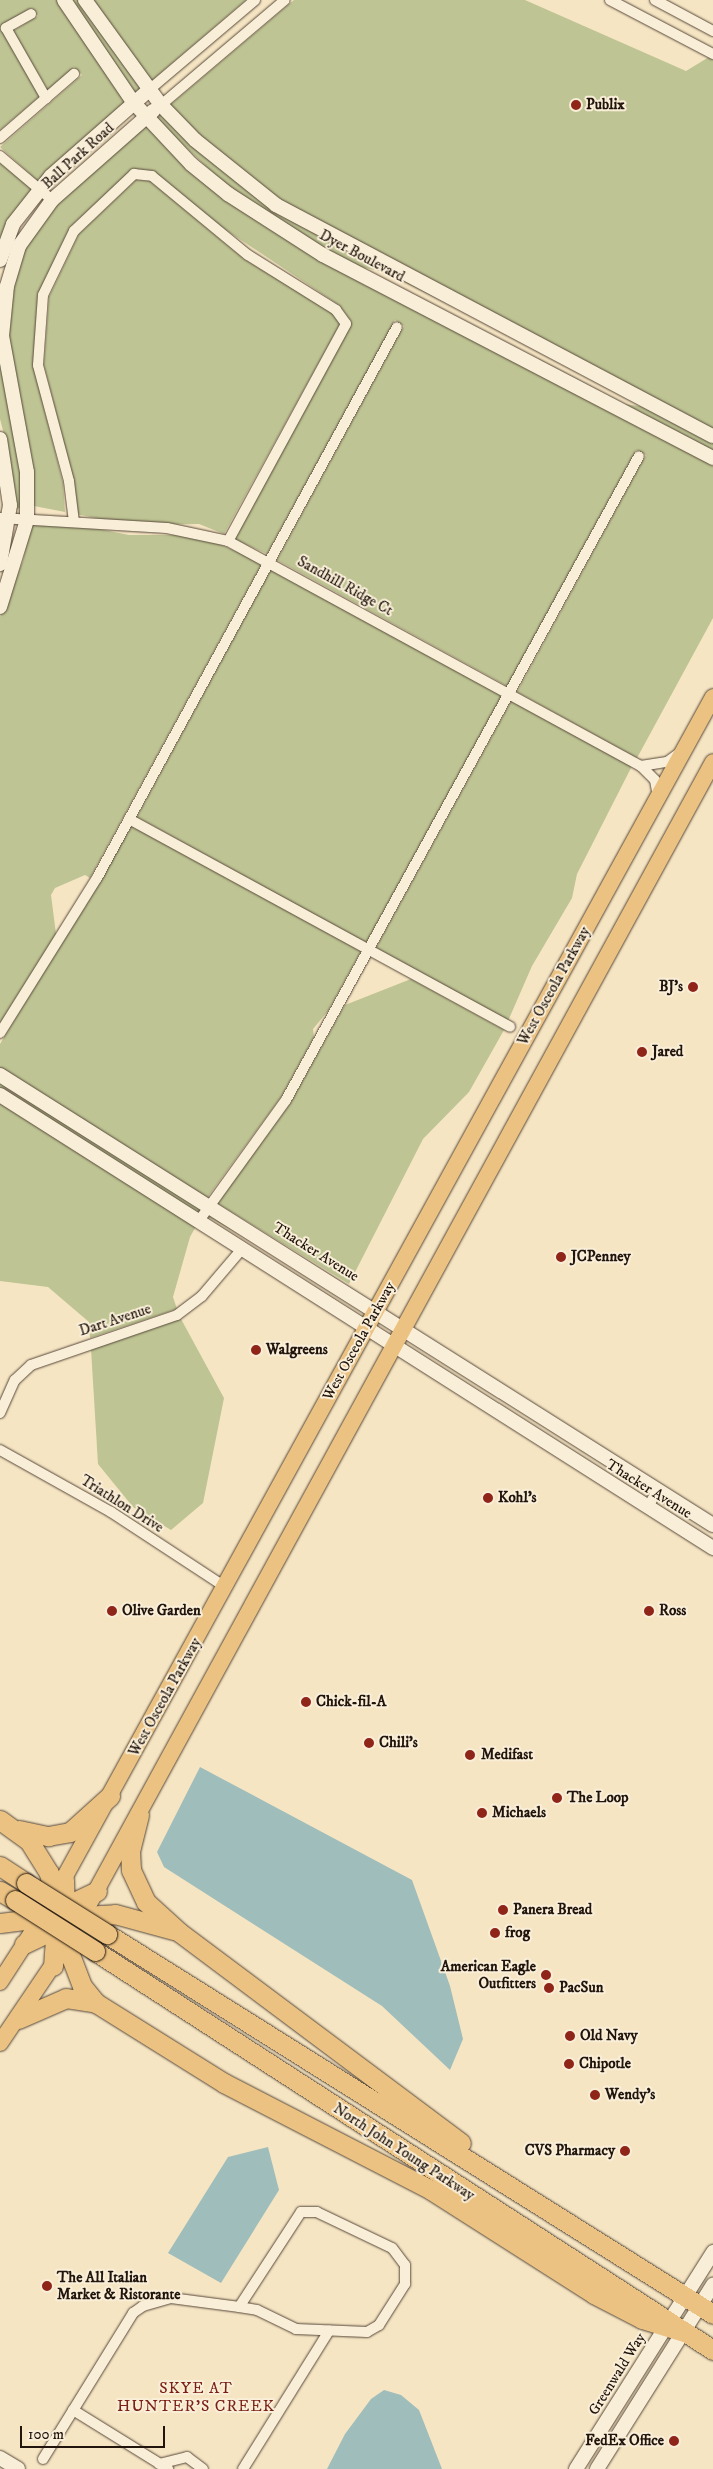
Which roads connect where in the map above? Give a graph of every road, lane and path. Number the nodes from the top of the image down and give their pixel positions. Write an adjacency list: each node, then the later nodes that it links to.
1 (64, 0): 14 (street, Dyer Boulevard)
2 (85, 0): 12 (street, Dyer Boulevard)
3 (254, 0): 8 (street, Ball Park Road); 12 (street, Ball Park Road)
4 (285, 0): 8 (street, Ball Park Road)
5 (610, 0): 10 (street)
6 (655, 0): 9 (street)
7 (31, 14): 13 (street)
8 (266, 16): 15 (street, Ball Park Road)
9 (713, 31)
10 (713, 54)
11 (74, 74): 13 (street)
12 (150, 90): 14 (street, Ball Park Road); 15 (street, Dyer Boulevard)
13 (46, 98): 17 (street)
14 (133, 102): 16 (street, Dyer Boulevard); 19 (street, Ball Park Road)
15 (161, 105): 16 (street, Ball Park Road); 24 (street, Dyer Boulevard)
16 (146, 116): 20 (street, Ball Park Road); 22 (street, Dyer Boulevard)
17 (0, 138)
18 (0, 156): 19 (street)
19 (40, 190): 20 (street); 21 (street, Ball Park Road)
20 (52, 200): 32 (street, Ball Park Road)
21 (0, 260)
22 (355, 271): 24 (street); 25 (street, Dyer Boulevard)
23 (397, 327): 35 (street)
24 (518, 334): 26 (street, Dyer Boulevard)
25 (526, 360): 26 (street); 30 (street, Dyer Boulevard)
26 (647, 402): 27 (street, Dyer Boulevard)
27 (713, 436)
28 (0, 439): 31 (street)
29 (639, 456): 38 (street)
30 (713, 458)
31 (4, 518): 32 (street, Sandhill Ridge Ct); 36 (street)
32 (27, 520): 33 (street, Sandhill Ridge Ct); 37 (street, Ball Park Road)
33 (74, 522): 34 (street, Sandhill Ridge Ct); 34 (street)
34 (228, 541): 35 (street, Sandhill Ridge Ct)
35 (269, 561): 38 (street, Sandhill Ridge Ct); 44 (street)
36 (0, 564)
37 (0, 607)
38 (509, 693): 42 (street, Sandhill Ridge Ct); 45 (street)
39 (713, 697): 40 (main road, West Osceola Parkway)
40 (685, 748): 42 (street); 43 (main road, West Osceola Parkway)
41 (713, 762): 56 (main road)
42 (641, 766): 43 (street)
43 (658, 797): 55 (main road, West Osceola Parkway)
44 (129, 819): 45 (street); 47 (street)
45 (368, 950): 46 (street); 52 (street)
46 (510, 1027)
47 (0, 1033)
48 (0, 1075): 50 (street, Thacker Avenue)
49 (0, 1096): 51 (street)
50 (106, 1140): 51 (street); 52 (street, Thacker Avenue)
51 (96, 1157): 53 (street)
52 (209, 1204): 53 (street); 55 (street, Thacker Avenue)
53 (198, 1222): 54 (street)
54 (240, 1250): 57 (street, Thacker Avenue); 59 (street, Dart Avenue)
55 (376, 1310): 56 (street, Thacker Avenue); 57 (main road, West Osceola Parkway)
56 (405, 1327): 58 (main road); 61 (street, Thacker Avenue)
57 (365, 1330): 58 (street, Thacker Avenue); 67 (main road, West Osceola Parkway)
58 (394, 1348): 63 (street, Thacker Avenue); 69 (main road)
59 (0, 1413)
60 (0, 1450): 67 (street, Triathlon Drive)
61 (644, 1480): 62 (street, Thacker Avenue); 63 (street)
62 (658, 1489): 64 (street); 65 (street, Thacker Avenue)
63 (634, 1499): 64 (street, Thacker Avenue)
64 (648, 1507): 66 (street, Thacker Avenue)
65 (713, 1525)
66 (713, 1548)
67 (225, 1586): 68 (main road, West Osceola Parkway)
68 (110, 1796): 70 (highway); 72 (main road, West Osceola Parkway)
69 (139, 1815): 73 (main road); 77 (highway)
70 (6, 1824): 72 (highway)
71 (0, 1866): 85 (highway, North John Young Parkway, bridge)
72 (60, 1886): 75 (highway); 75 (main road, West Osceola Parkway)
73 (97, 1891): 75 (highway)
74 (8, 1896): 90 (highway, North John Young Parkway, bridge)
75 (61, 1917): 76 (highway); 77 (highway); 78 (highway); 79 (highway); 80 (highway)
76 (0, 1923)
77 (180, 1932): 85 (highway)
78 (24, 1944): 81 (main road)
79 (66, 1944): 80 (main road); 82 (highway)
80 (53, 1966): 83 (main road)
81 (0, 1982)
82 (96, 2003): 83 (highway); 90 (highway)
83 (18, 2019): 84 (main road)
84 (0, 2043)
85 (593, 2239): 88 (highway, North John Young Parkway)
86 (713, 2252): 88 (street)
87 (713, 2286): 88 (street)
88 (699, 2306): 90 (street)
89 (239, 2308): 91 (street); 91 (street); 93 (street)
90 (673, 2327): 92 (highway, North John Young Parkway); 100 (street, Greenwald Way); 101 (street)
91 (330, 2331): 99 (street)
92 (713, 2350)
93 (73, 2410): 95 (street); 96 (street)
94 (0, 2458): 97 (street)
95 (43, 2459)
96 (164, 2466): 98 (street)
97 (18, 2469)
98 (203, 2469)
99 (243, 2469)
100 (576, 2469)
101 (598, 2469)

